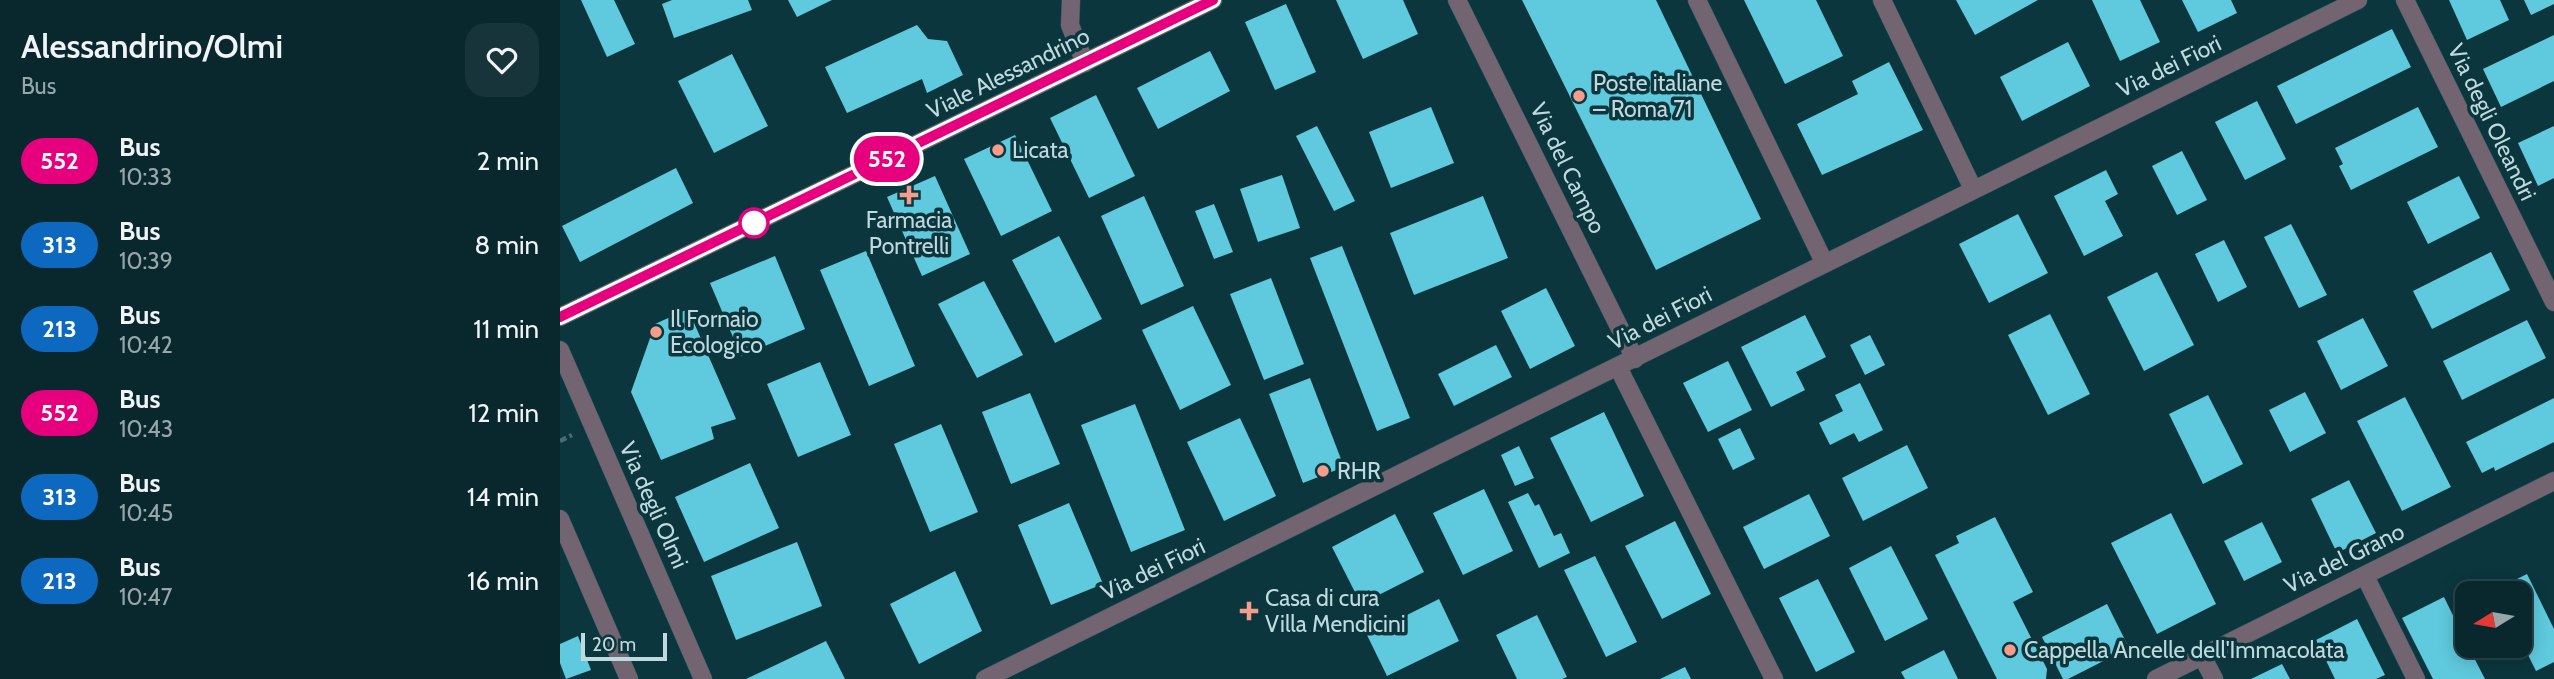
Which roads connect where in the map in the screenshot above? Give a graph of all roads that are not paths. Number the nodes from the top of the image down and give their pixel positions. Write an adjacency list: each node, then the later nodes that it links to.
1 (1071, 0): 8 (street)
2 (1213, 0): 8 (street, Viale Alessandrino)
3 (1457, 0): 14 (street, Via del Campo)
4 (1697, 0): 10 (street)
5 (1882, 0): 9 (street)
6 (2358, 0): 9 (street, Via dei Fiori)
7 (2404, 0): 11 (street, Via degli Oleandri)
8 (1085, 63): 12 (street, Viale Alessandrino)
9 (1973, 189): 10 (street, Via dei Fiori)
10 (1824, 262): 14 (street, Via dei Fiori)
11 (2554, 302)
12 (560, 317)
13 (560, 350): 21 (street, Via degli Olmi)
14 (1635, 359): 15 (street, Via dei Fiori)
15 (1618, 367): 22 (street, Via dei Fiori); 23 (street)
16 (2554, 481): 18 (street, Via del Grano)
17 (560, 519): 20 (street)
18 (2365, 576): 19 (street, Via del Grano); 26 (street)
19 (2202, 656): 24 (street, Via del Grano); 25 (street)
20 (629, 679)
21 (704, 679)
22 (985, 679)
23 (1774, 679)
24 (2156, 679)
25 (2214, 679)
26 (2416, 679)

